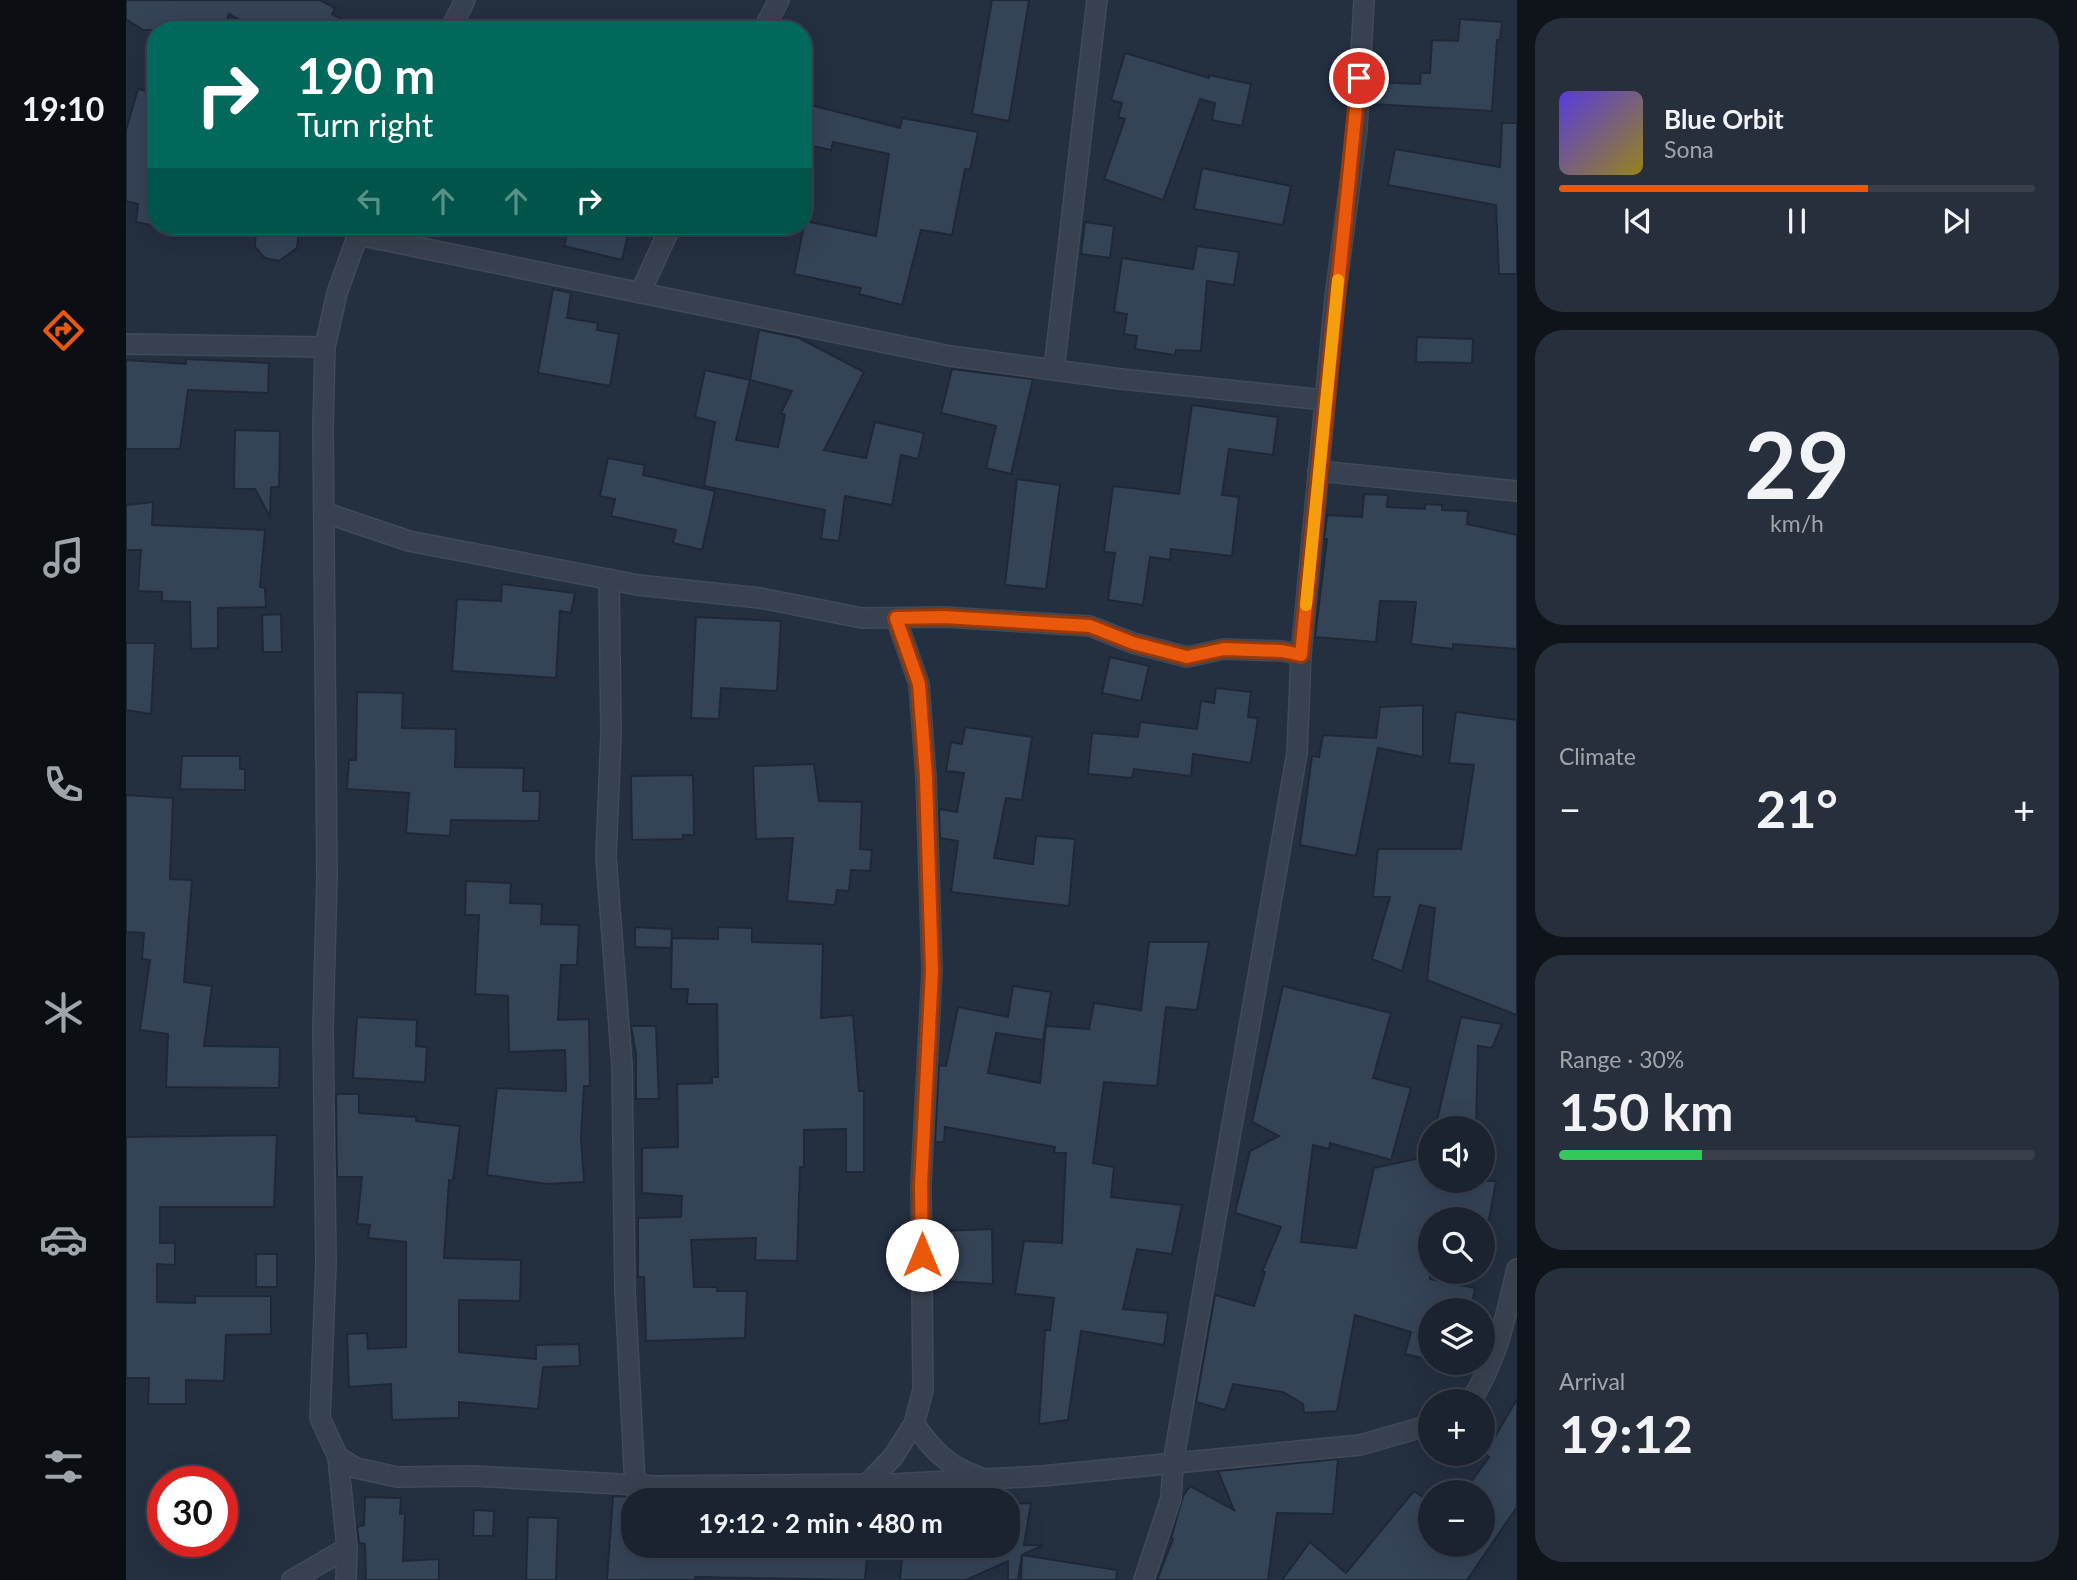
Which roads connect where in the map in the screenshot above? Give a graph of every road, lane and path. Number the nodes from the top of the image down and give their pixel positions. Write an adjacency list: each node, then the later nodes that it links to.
1 (465, 0): 5 (street)
2 (779, 0): 6 (street)
3 (1097, 0): 13 (street)
4 (1364, 0): 14 (street)
5 (454, 21)
6 (768, 21)
7 (358, 235): 12 (street)
8 (377, 235): 10 (street)
9 (667, 235): 10 (street)
10 (639, 293): 13 (street)
11 (126, 344): 12 (street)
12 (325, 347): 17 (street)
13 (1054, 369): 14 (street)
14 (1325, 400): 15 (street)
15 (1318, 471): 16 (street); 20 (street)
16 (1517, 491)
17 (326, 513): 18 (street); 25 (street)
18 (609, 579): 19 (street); 29 (street)
19 (896, 618): 20 (street); 23 (street)
20 (1301, 655): 26 (street)
21 (1517, 1269): 22 (street)
22 (1479, 1389)
23 (914, 1424): 27 (street); 28 (street)
24 (1418, 1428): 26 (street)
25 (338, 1457): 29 (street); 30 (street)
26 (1173, 1463): 27 (street); 33 (street)
27 (985, 1479): 28 (street)
28 (867, 1484): 29 (street)
29 (635, 1485)
30 (346, 1548): 31 (street); 32 (street)
31 (292, 1580)
32 (346, 1580)
33 (1144, 1580)

